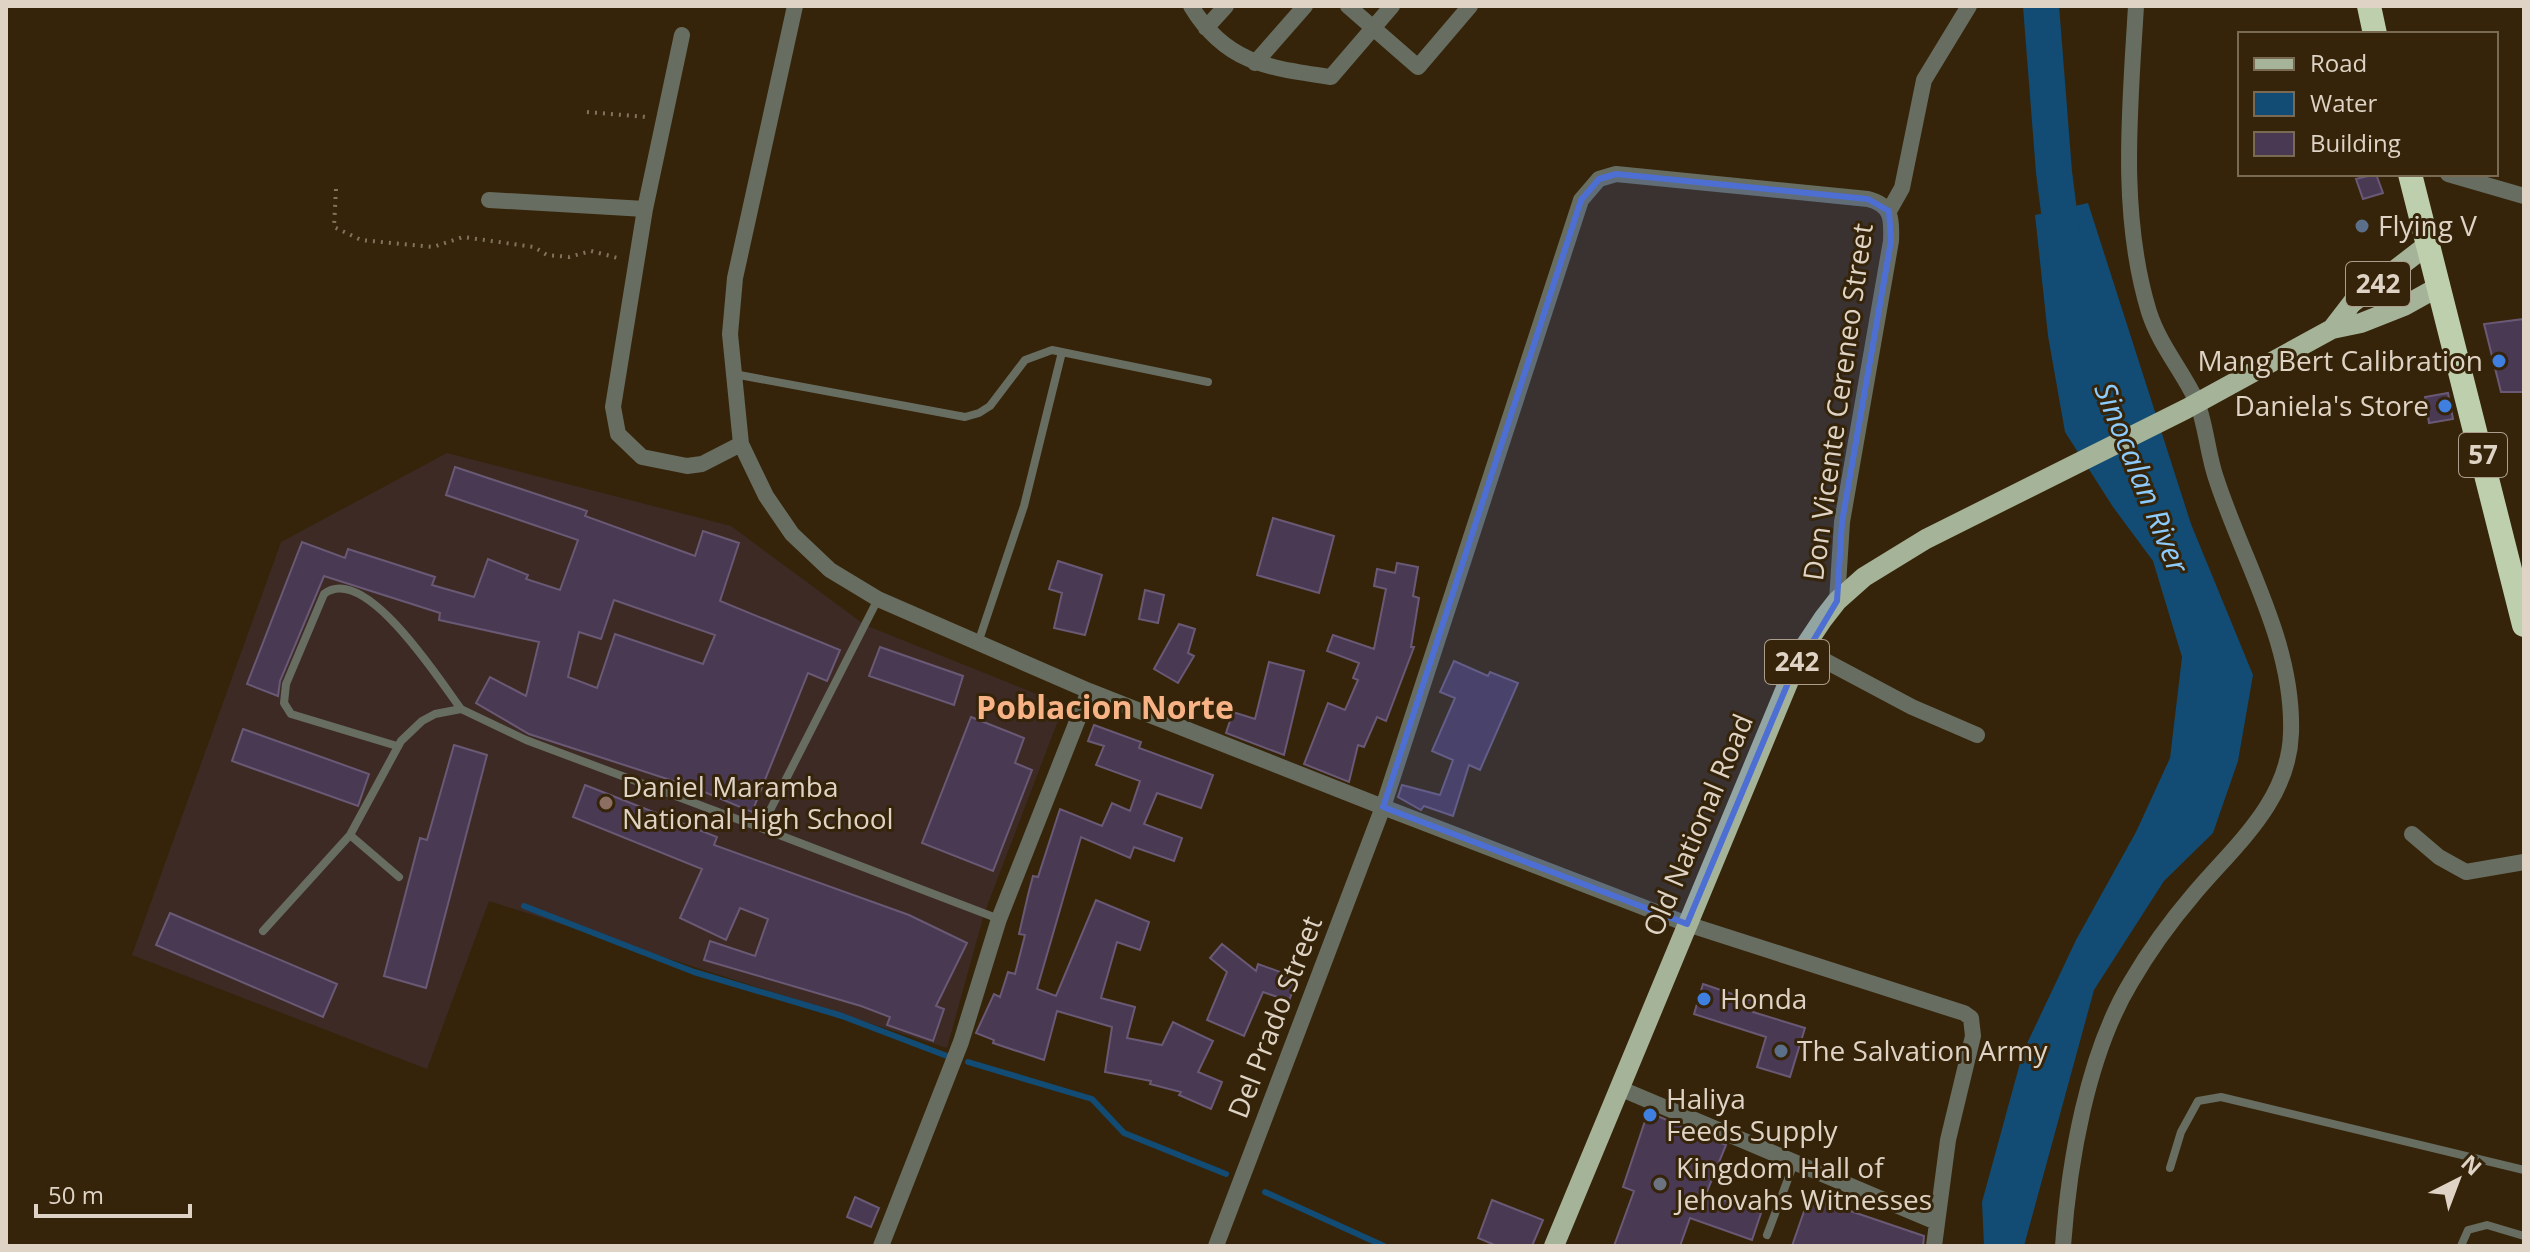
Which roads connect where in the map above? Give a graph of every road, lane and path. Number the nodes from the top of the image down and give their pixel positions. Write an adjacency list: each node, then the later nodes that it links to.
1 (1191, 6): 11 (street)
2 (1226, 6): 11 (street)
3 (1305, 6): 15 (street)
4 (1348, 6): 12 (street)
5 (1392, 6): 12 (street)
6 (1470, 6): 12 (street)
7 (1969, 6): 24 (street)
8 (2136, 6): 32 (street)
9 (2369, 6): 13 (highway)
10 (797, 7): 30 (street)
11 (1206, 28): 15 (street)
12 (1374, 28): 15 (street)
13 (2375, 32)
14 (682, 35): 17 (street)
15 (1255, 63)
16 (587, 112): 17 (path)
17 (665, 119): 23 (street)
18 (2411, 176): 25 (highway, 57)
19 (2455, 176): 21 (street)
20 (336, 189): 26 (path)
21 (2524, 196)
22 (489, 200): 23 (street)
23 (645, 209): 26 (street)
24 (1889, 211): 35 (street, Don Vicente Cereneo Street); 43 (street, Del Prado Street)
25 (2430, 243): 27 (highway, 57); 28 (main road, Old National Road / 242)
26 (636, 263): 33 (street)
27 (2440, 286): 28 (main road, Old National Road / 242); 36 (highway, 57)
28 (2332, 329): 32 (main road, Old National Road / 242)
29 (1062, 352): 30 (lane); 31 (lane); 37 (lane)
30 (733, 374): 33 (street)
31 (1208, 382)
32 (2192, 406): 35 (main road, Old National Road / 242); 63 (street)
33 (741, 444): 34 (street)
34 (878, 599): 37 (street); 44 (lane)
35 (1837, 601): 38 (main road, Old National Road / 242)
36 (2524, 625)
37 (978, 643): 39 (street)
38 (1803, 649): 41 (street); 50 (main road, Old National Road / 242)
39 (1089, 691): 43 (street); 49 (street)
40 (461, 709): 42 (lane); 42 (lane); 44 (lane)
41 (1977, 735)
42 (397, 746): 46 (lane)
43 (1383, 807): 50 (street); 60 (street, Del Prado Street)
44 (761, 828): 49 (lane)
45 (2412, 834): 47 (street)
46 (350, 835): 48 (lane); 51 (lane)
47 (2524, 862)
48 (399, 877)
49 (999, 919): 59 (street)
50 (1687, 924): 52 (main road, Old National Road / 242); 56 (street)
51 (263, 931)
52 (1619, 1088): 53 (street); 61 (main road, Old National Road / 242)
53 (1794, 1162): 56 (street); 57 (lane)
54 (2170, 1168): 55 (lane)
55 (2524, 1170)
56 (1936, 1222): 62 (street)
57 (1767, 1235)
58 (2524, 1236): 64 (lane)
59 (881, 1246)
60 (1216, 1246)
61 (1554, 1246)
62 (1934, 1246)
63 (2063, 1246)
64 (2461, 1246)

